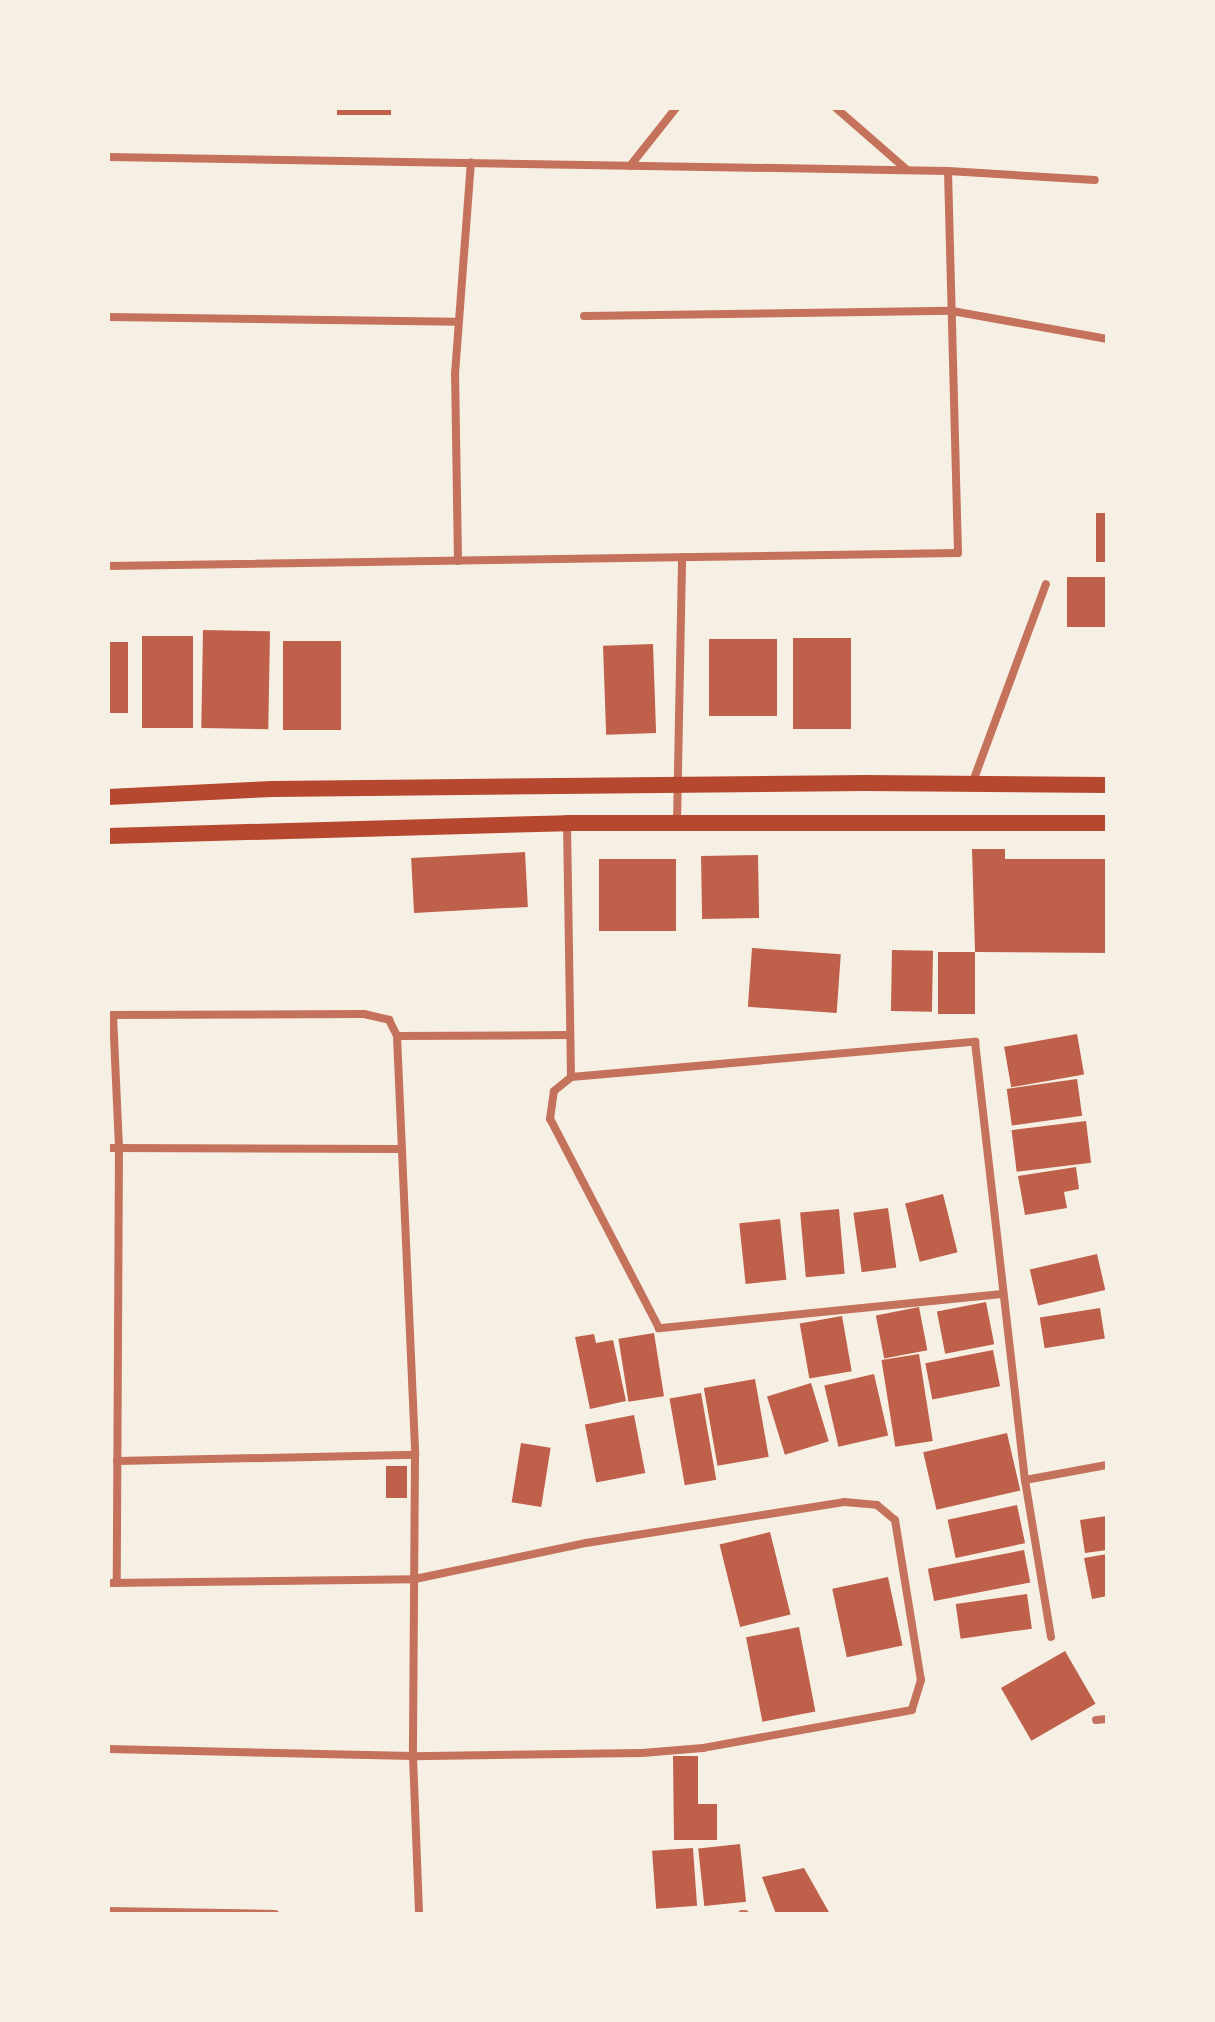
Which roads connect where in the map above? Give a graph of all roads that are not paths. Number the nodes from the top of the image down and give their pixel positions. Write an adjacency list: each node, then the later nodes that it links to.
1 (676, 108): 5 (street)
2 (836, 108): 6 (street)
3 (108, 157): 4 (street)
4 (471, 163): 5 (street); 12 (street)
5 (630, 166): 6 (street)
6 (908, 171): 7 (street)
7 (948, 171): 8 (street); 9 (street)
8 (1095, 180)
9 (952, 311): 10 (street); 13 (street); 14 (street)
10 (584, 316)
11 (108, 317): 12 (street)
12 (457, 322): 15 (street)
13 (1107, 339)
14 (682, 557): 15 (street); 19 (street)
15 (458, 561): 16 (street)
16 (108, 566)
17 (1046, 584): 18 (street)
18 (972, 784): 19 (main road); 20 (main road)
19 (678, 785): 21 (main road); 23 (street)
20 (1107, 785)
21 (108, 797)
22 (567, 823): 23 (main road); 25 (main road); 27 (street)
23 (677, 823): 24 (main road)
24 (1107, 823)
25 (108, 836)
26 (110, 1015): 28 (street); 31 (street)
27 (570, 1035): 28 (street); 29 (street)
28 (397, 1036): 32 (street)
29 (571, 1077): 33 (street); 33 (street)
30 (108, 1148): 31 (street)
31 (119, 1148): 32 (street); 35 (street)
32 (399, 1149): 34 (street)
33 (1002, 1294): 37 (street)
34 (415, 1455): 35 (street); 38 (street)
35 (117, 1461): 39 (street)
36 (1107, 1465): 37 (street)
37 (1025, 1480): 40 (street)
38 (415, 1579): 39 (street); 44 (street); 44 (street)
39 (112, 1583)
40 (1051, 1637)
41 (1107, 1719): 42 (street)
42 (1096, 1720)
43 (108, 1749): 44 (street)
44 (413, 1756): 47 (street)
45 (108, 1911): 46 (street)
46 (275, 1914)
47 (419, 1914)

